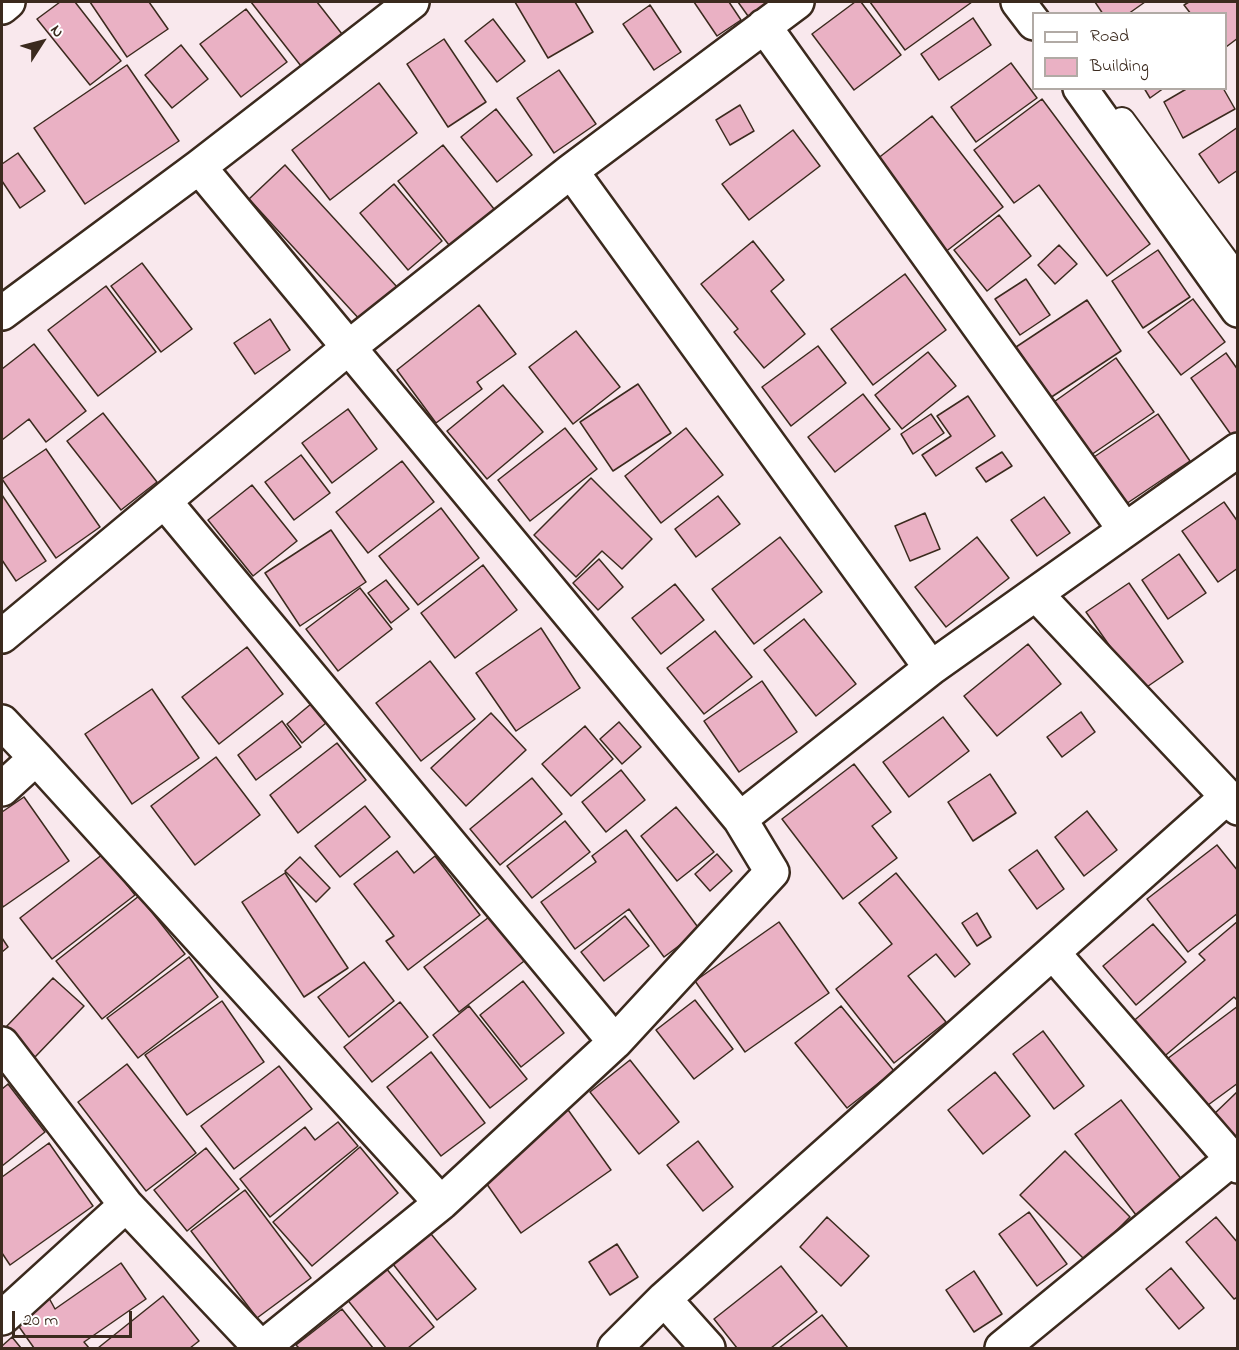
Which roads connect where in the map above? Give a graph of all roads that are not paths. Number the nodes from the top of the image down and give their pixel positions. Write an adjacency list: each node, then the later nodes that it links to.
1 (8, 2): 5 (street)
2 (412, 2): 10 (street)
3 (797, 2): 7 (street)
4 (1018, 2): 6 (street)
5 (2, 7)
6 (1032, 20)
7 (764, 26): 11 (street); 18 (street)
8 (1081, 90): 13 (street)
9 (1101, 90): 12 (street)
10 (199, 167): 14 (street); 15 (street)
11 (571, 171): 15 (street); 21 (street)
12 (1238, 278)
13 (1238, 310)
14 (2, 313)
15 (348, 348): 17 (street); 26 (street)
16 (1238, 450): 18 (street)
17 (165, 502): 20 (street); 28 (street)
18 (1125, 531): 19 (street)
19 (1036, 594): 21 (street); 25 (street)
20 (2, 636)
21 (931, 668): 26 (street)
22 (2, 722): 23 (street)
23 (36, 758): 24 (street); 31 (street)
24 (2, 789)
25 (1232, 802): 27 (street)
26 (740, 819): 28 (street)
27 (1053, 953): 30 (street); 33 (street)
28 (615, 1042): 31 (street)
29 (5, 1055): 32 (street)
30 (1235, 1162): 38 (street)
31 (441, 1203): 35 (street)
32 (126, 1205): 34 (street); 35 (street)
33 (664, 1299): 36 (street); 37 (street)
34 (2, 1318)
35 (261, 1348)
36 (615, 1348)
37 (708, 1348)
38 (1002, 1348)

